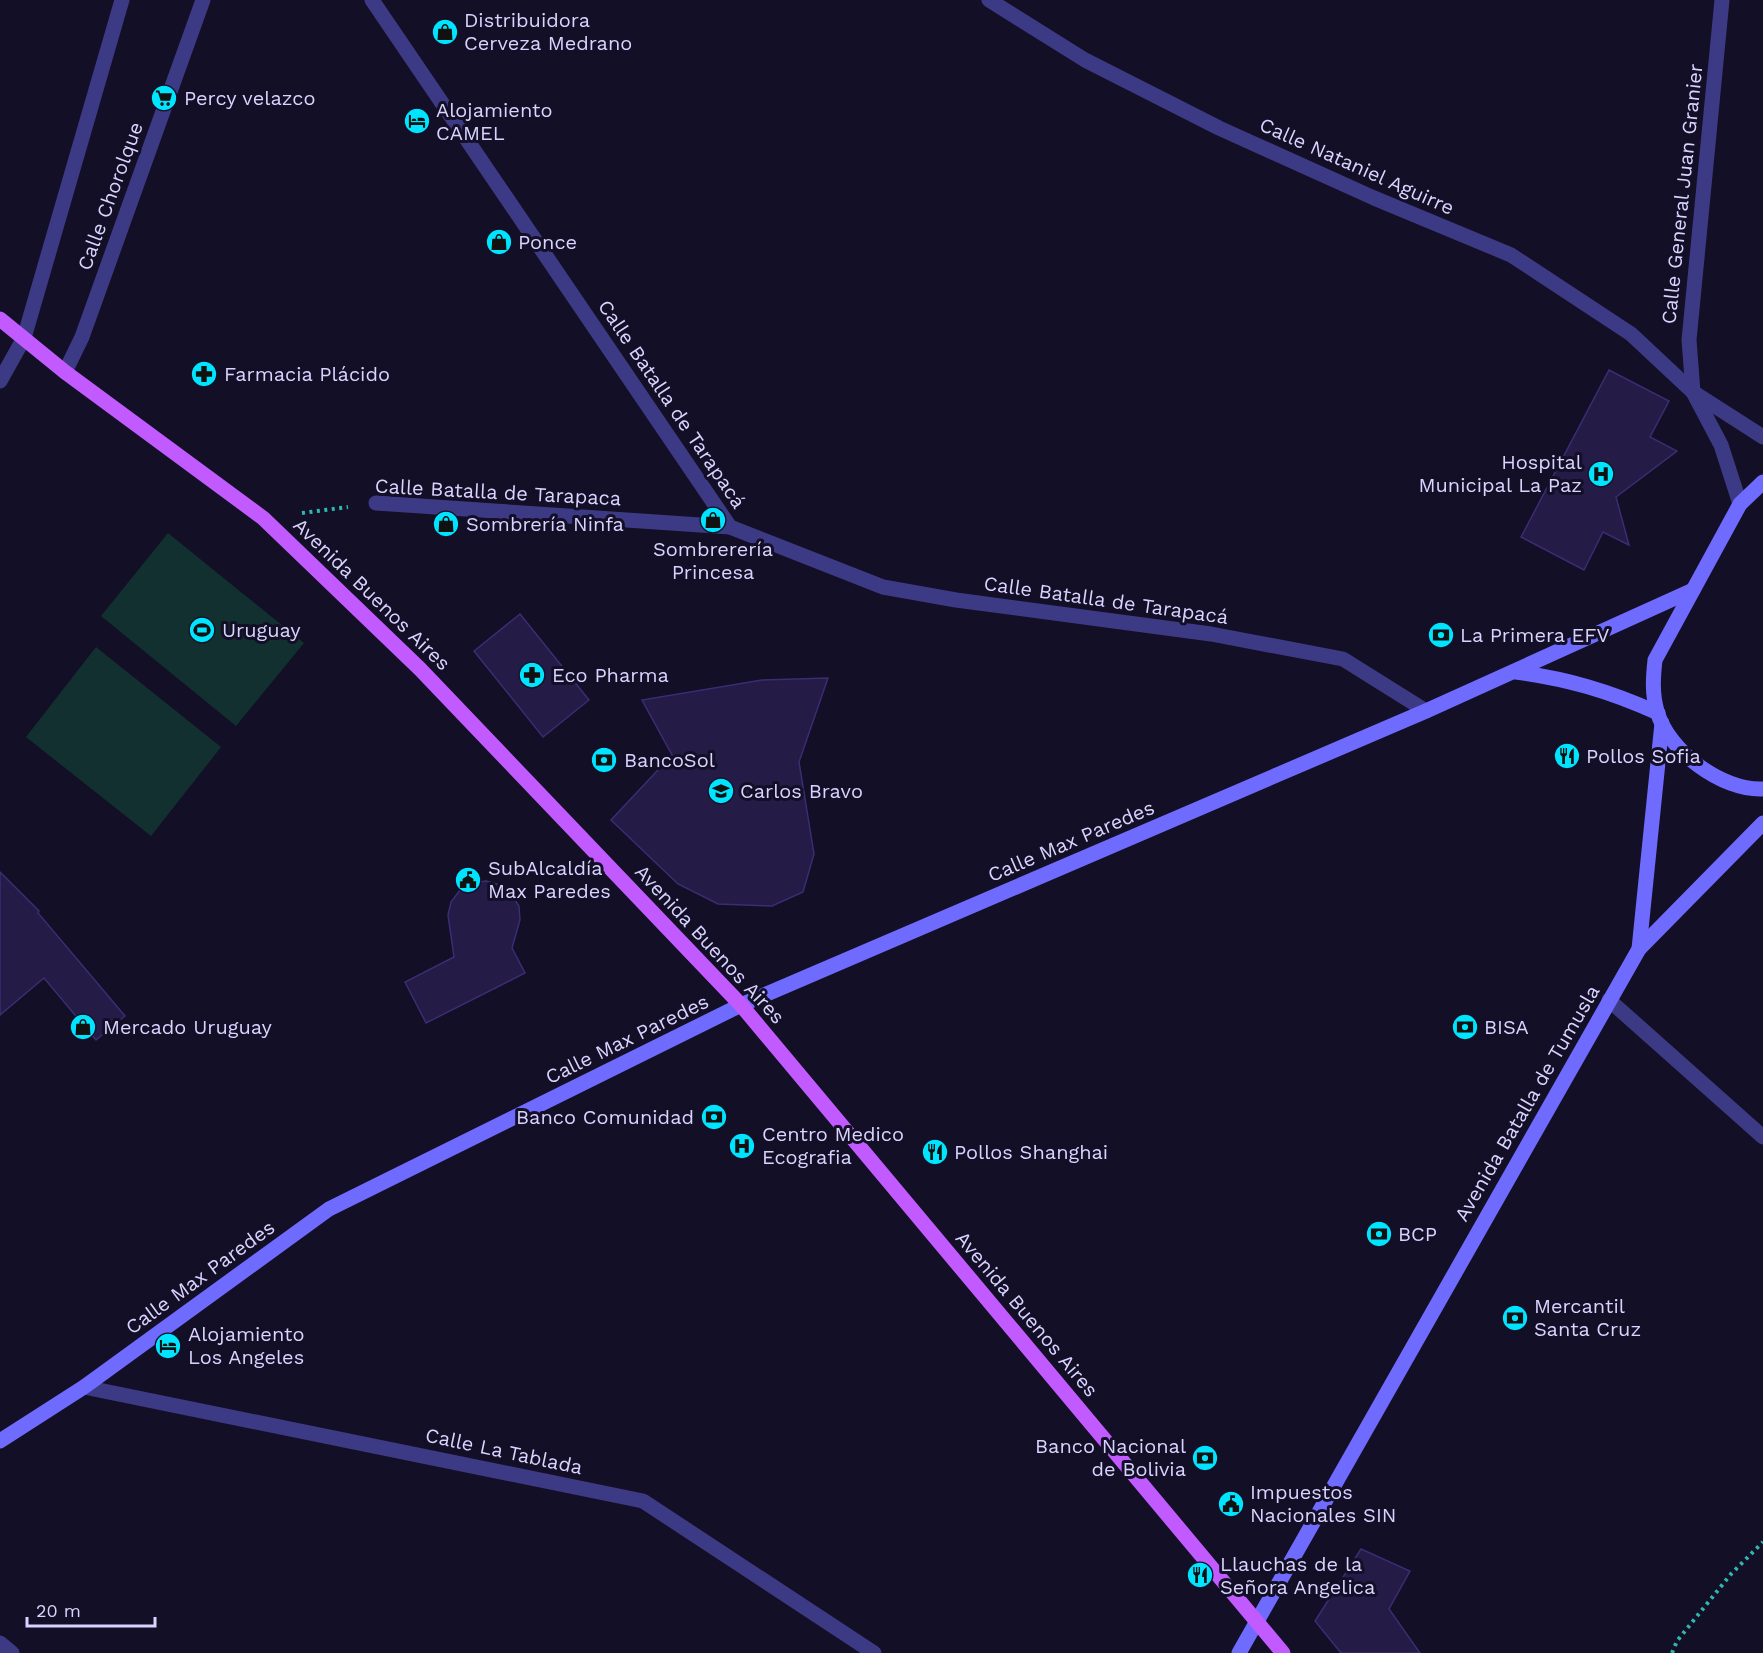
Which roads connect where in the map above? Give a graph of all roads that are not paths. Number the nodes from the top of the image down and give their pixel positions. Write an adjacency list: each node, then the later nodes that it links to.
1 (122, 0): 7 (street, Calle Chorolque)
2 (202, 0): 8 (street, Calle Chorolque)
3 (372, 0): 15 (street, Calle Batalla de Tarapacá)
4 (989, 0): 10 (street, Calle Nataniel Aguirre)
5 (1722, 0): 10 (street, Calle General Juan Granier)
6 (0, 319): 7 (main road, Avenida Buenos Aires)
7 (24, 338): 8 (main road, Avenida Buenos Aires); 9 (street, Calle Chorolque)
8 (65, 372): 24 (main road, Avenida Buenos Aires)
9 (0, 381)
10 (1693, 392): 11 (street, Calle Nataniel Aguirre); 14 (street, Calle Nataniel Aguirre)
11 (1763, 437)
12 (1763, 482): 14 (main road)
13 (376, 503): 15 (street, Calle Batalla de Tarapaca)
14 (1740, 504): 16 (main road)
15 (730, 527): 18 (street, Calle Batalla de Tarapacá)
16 (1693, 590): 17 (main road, Calle Max Paredes); 19 (main road)
17 (1516, 672): 18 (main road, Calle Max Paredes); 19 (main road)
18 (1426, 711): 24 (main road, Calle Max Paredes)
19 (1660, 718): 20 (main road); 22 (main road, Avenida Batalla de Tumusla)
20 (1763, 789)
21 (1763, 823): 22 (main road, Avenida Batalla de Tumusla)
22 (1639, 949): 23 (main road, Avenida Batalla de Tumusla)
23 (1609, 1000): 25 (street); 28 (main road, Avenida Batalla de Tumusla)
24 (741, 1005): 26 (main road, Calle Max Paredes); 28 (main road, Avenida Buenos Aires)
25 (1763, 1137)
26 (84, 1387): 27 (main road, Calle Max Paredes); 31 (street, Calle La Tablada)
27 (0, 1441)
28 (1256, 1622): 32 (main road, Avenida Batalla de Tumusla); 33 (main road, Avenida Buenos Aires)
29 (0, 1643): 30 (street)
30 (12, 1653)
31 (874, 1653)
32 (1239, 1653)
33 (1283, 1653)

